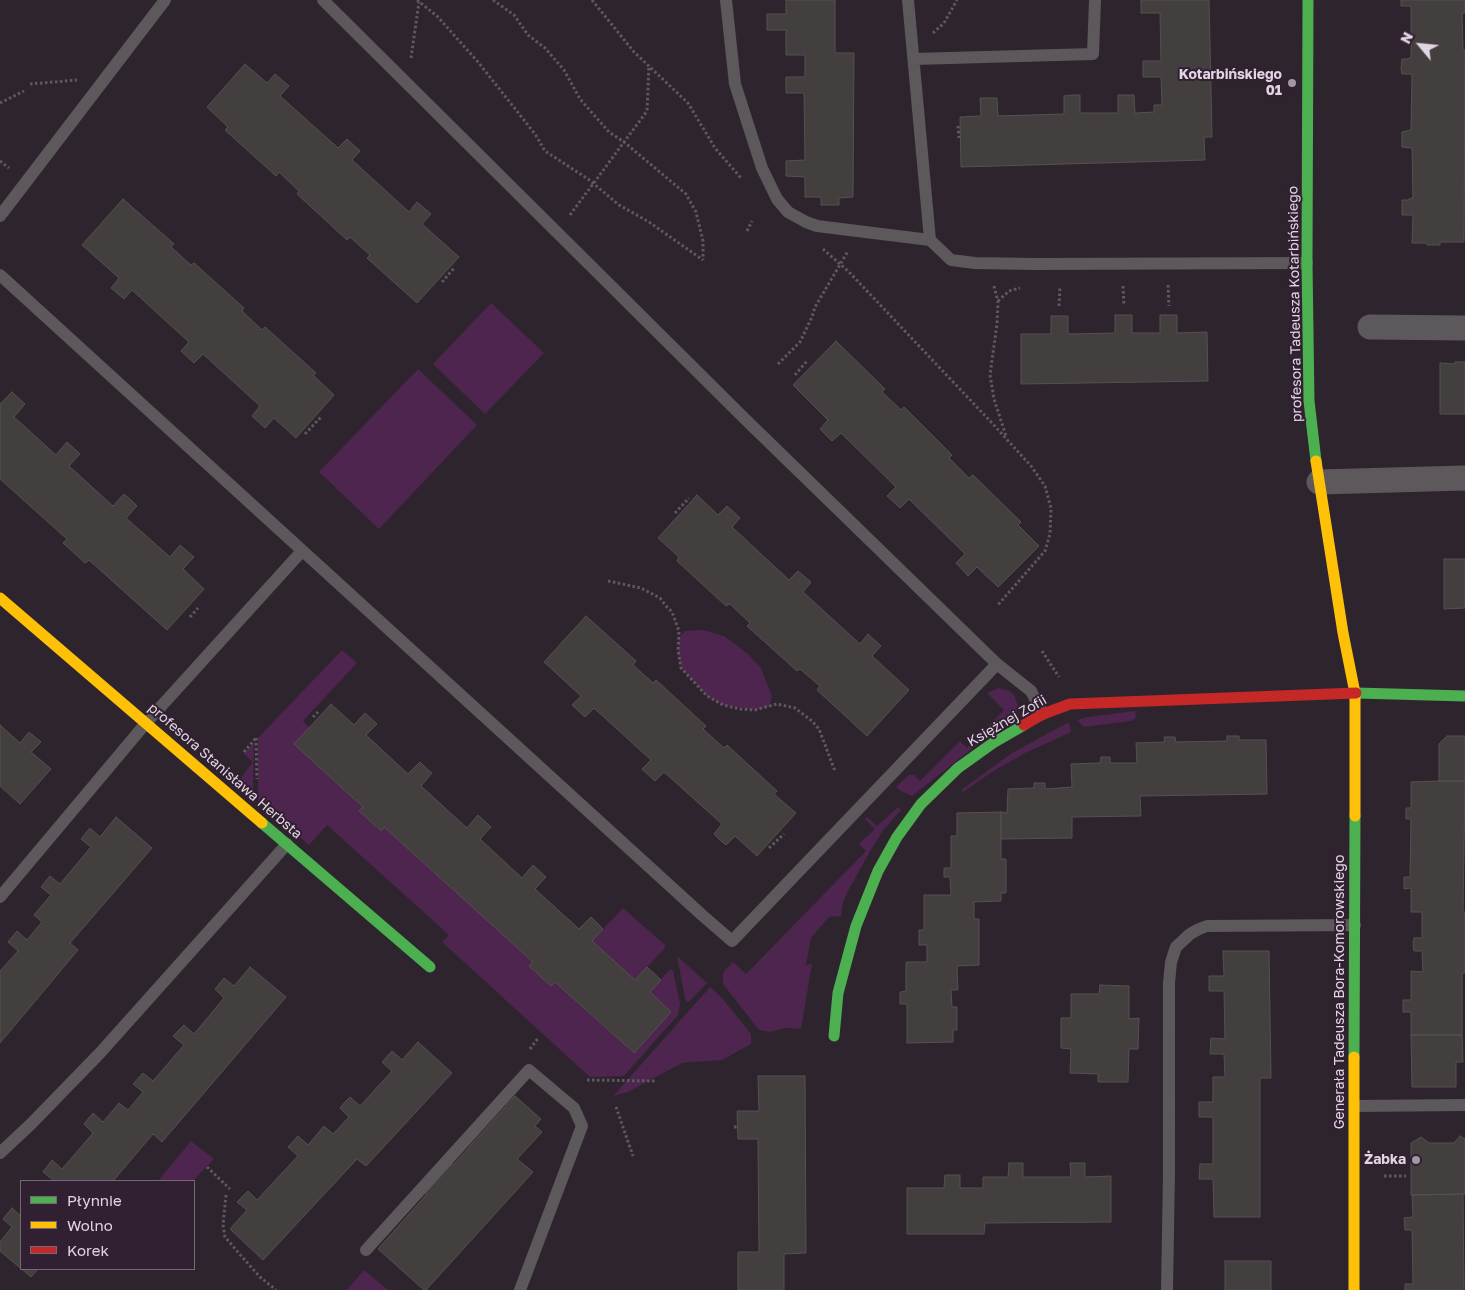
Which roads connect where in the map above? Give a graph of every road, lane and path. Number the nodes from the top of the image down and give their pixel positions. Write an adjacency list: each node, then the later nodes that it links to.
1 (165, 0): 24 (lane)
2 (323, 0): 64 (lane)
3 (493, 0): 21 (path)
4 (592, 0): 14 (path)
5 (726, 0): 28 (lane)
6 (908, 0): 13 (lane)
7 (956, 0): 11 (path)
8 (1095, 0): 13 (lane)
9 (1308, 0): 31 (street, profesora Tadeusza Kotarbińskiego)
10 (419, 1): 12 (path); 23 (path)
11 (932, 33)
12 (411, 59)
13 (914, 59): 28 (lane)
14 (649, 65): 21 (path); 22 (path)
15 (84, 80): 16 (path)
16 (30, 84)
17 (24, 91): 18 (path)
18 (0, 103)
19 (958, 126): 20 (path)
20 (959, 138)
21 (624, 142): 23 (path); 23 (path)
22 (744, 180)
23 (593, 184): 25 (path)
24 (0, 216)
25 (566, 220)
26 (752, 221): 27 (path)
27 (747, 232)
28 (930, 240): 31 (lane)
29 (817, 244): 32 (path)
30 (850, 249): 32 (path)
31 (1307, 264): 54 (street, profesora Tadeusza Kotarbińskiego)
32 (841, 265): 48 (path); 52 (path)
33 (455, 267): 39 (path)
34 (0, 275): 57 (lane)
35 (1060, 278): 42 (path)
36 (989, 280): 41 (path)
37 (1123, 280): 43 (path)
38 (1168, 280): 44 (path)
39 (442, 282)
40 (1026, 286): 41 (path)
41 (998, 302): 52 (path)
42 (1059, 306)
43 (1124, 306)
44 (1168, 306)
45 (1370, 327): 46 (street)
46 (1465, 328)
47 (807, 361): 49 (path)
48 (778, 364)
49 (795, 375)
50 (321, 417): 51 (path)
51 (305, 434)
52 (1007, 439): 60 (path)
53 (1465, 478): 54 (street)
54 (1319, 482): 66 (street, profesora Tadeusza Kotarbińskiego)
55 (689, 498): 56 (path)
56 (675, 514)
57 (302, 551): 64 (lane); 71 (lane)
58 (608, 581): 73 (path)
59 (0, 598): 71 (street, profesora Stanisława Herbsta)
60 (997, 606)
61 (198, 608): 62 (path)
62 (190, 617)
63 (1042, 650): 65 (path)
64 (997, 664): 69 (lane)
65 (1060, 679)
66 (1355, 693): 67 (street, Księżnej Zofii); 69 (street, Księżnej Zofii); 79 (street, Generała Tadeusza Bora-Komorowskiego)
67 (1465, 696)
68 (318, 712): 70 (path)
69 (1043, 714): 81 (street, Księżnej Zofii)
70 (313, 717)
71 (146, 724): 76 (street, profesora Stanisława Herbsta); 78 (lane)
72 (244, 752): 74 (path)
73 (836, 771)
74 (257, 787)
75 (784, 834): 77 (path)
76 (287, 844): 80 (street, profesora Stanisława Herbsta); 87 (lane)
77 (769, 848)
78 (2, 891)
79 (1355, 925): 85 (street, Generała Tadeusza Bora-Komorowskiego); 99 (lane)
80 (430, 967)
81 (834, 1036)
82 (586, 1080): 83 (path)
83 (656, 1081)
84 (1465, 1105): 85 (lane)
85 (1355, 1106): 100 (street, Generała Tadeusza Bora-Komorowskiego)
86 (616, 1107): 88 (path)
87 (0, 1153)
88 (633, 1156)
89 (1384, 1159): 90 (path)
90 (1406, 1160)
91 (207, 1167): 94 (path)
92 (1384, 1176): 93 (path)
93 (1406, 1176)
94 (230, 1189)
95 (226, 1194): 97 (path)
96 (366, 1250): 98 (lane)
97 (276, 1290)
98 (520, 1290)
99 (1167, 1290)
100 (1354, 1290)

